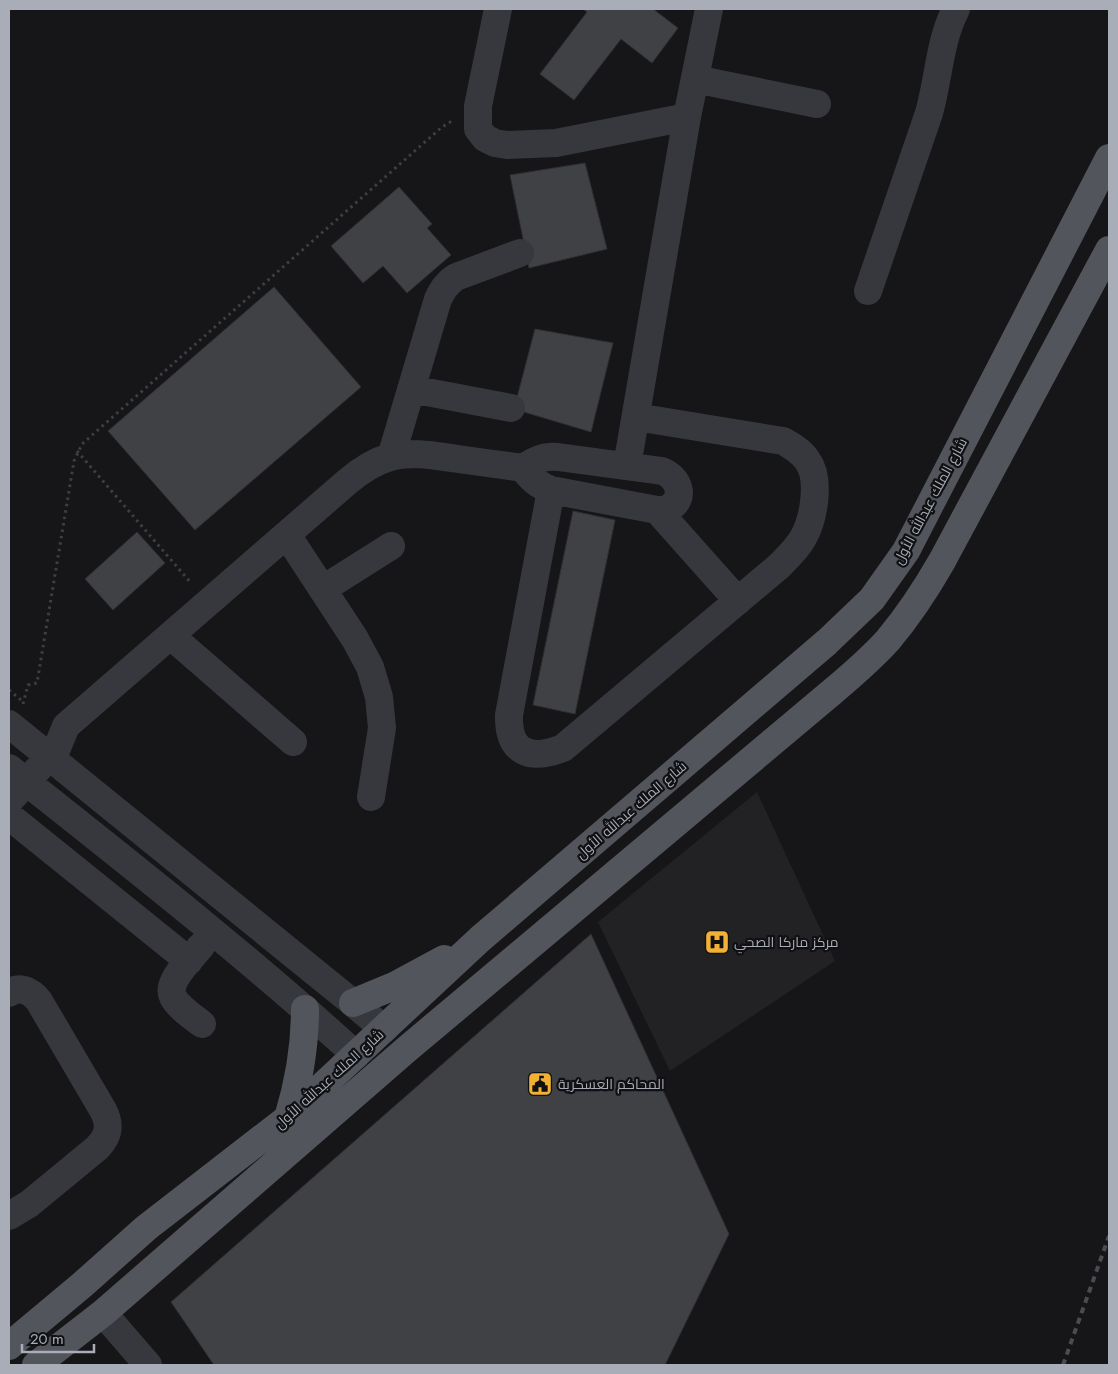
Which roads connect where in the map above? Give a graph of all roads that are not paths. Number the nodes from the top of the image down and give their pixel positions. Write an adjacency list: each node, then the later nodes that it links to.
1 (498, 9): 6 (street)
2 (709, 9): 4 (street)
3 (956, 9): 10 (street)
4 (695, 79): 5 (street); 6 (street)
5 (817, 104)
6 (687, 117): 13 (street)
7 (1109, 158): 34 (main road, شارع الملك عبدالله الأول)
8 (1109, 250): 41 (main road, شارع الملك عبدالله الأول)
9 (520, 252): 11 (street)
10 (868, 291)
11 (412, 389): 12 (street); 14 (street)
12 (510, 408)
13 (636, 417): 15 (street); 22 (street)
14 (391, 457): 16 (street); 19 (street)
15 (627, 466): 16 (street); 18 (street)
16 (523, 468): 17 (street)
17 (551, 490): 18 (street); 22 (street)
18 (656, 510): 22 (street)
19 (287, 535): 21 (street); 23 (street)
20 (391, 546): 21 (street)
21 (323, 589): 30 (street)
22 (738, 601)
23 (171, 636): 25 (street); 26 (street)
24 (20, 725): 25 (street); 27 (street); 28 (street)
25 (66, 726): 27 (street)
26 (293, 742)
27 (50, 757): 29 (street); 32 (street)
28 (9, 759)
29 (15, 784): 33 (street)
30 (371, 796)
31 (9, 816): 35 (street)
32 (234, 907): 33 (street); 37 (street)
33 (213, 932): 35 (street); 38 (street)
34 (480, 940): 37 (main road); 40 (main road, شارع الملك عبدالله الأول)
35 (189, 961): 39 (street)
36 (9, 993): 45 (street)
37 (353, 1003): 40 (street)
38 (305, 1009): 42 (street); 44 (main road)
39 (202, 1024)
40 (384, 1029): 41 (main road); 42 (main road, شارع الملك عبدالله الأول)
41 (407, 1049): 43 (main road, شارع الملك عبدالله الأول)
42 (356, 1055): 43 (main road); 44 (main road, شارع الملك عبدالله الأول)
43 (377, 1075): 46 (main road, شارع الملك عبدالله الأول)
44 (288, 1118): 47 (main road, شارع الملك عبدالله الأول)
45 (9, 1216)
46 (103, 1313): 48 (main road, شارع الملك عبدالله الأول); 49 (street)
47 (9, 1346)
48 (36, 1365)
49 (148, 1365)

